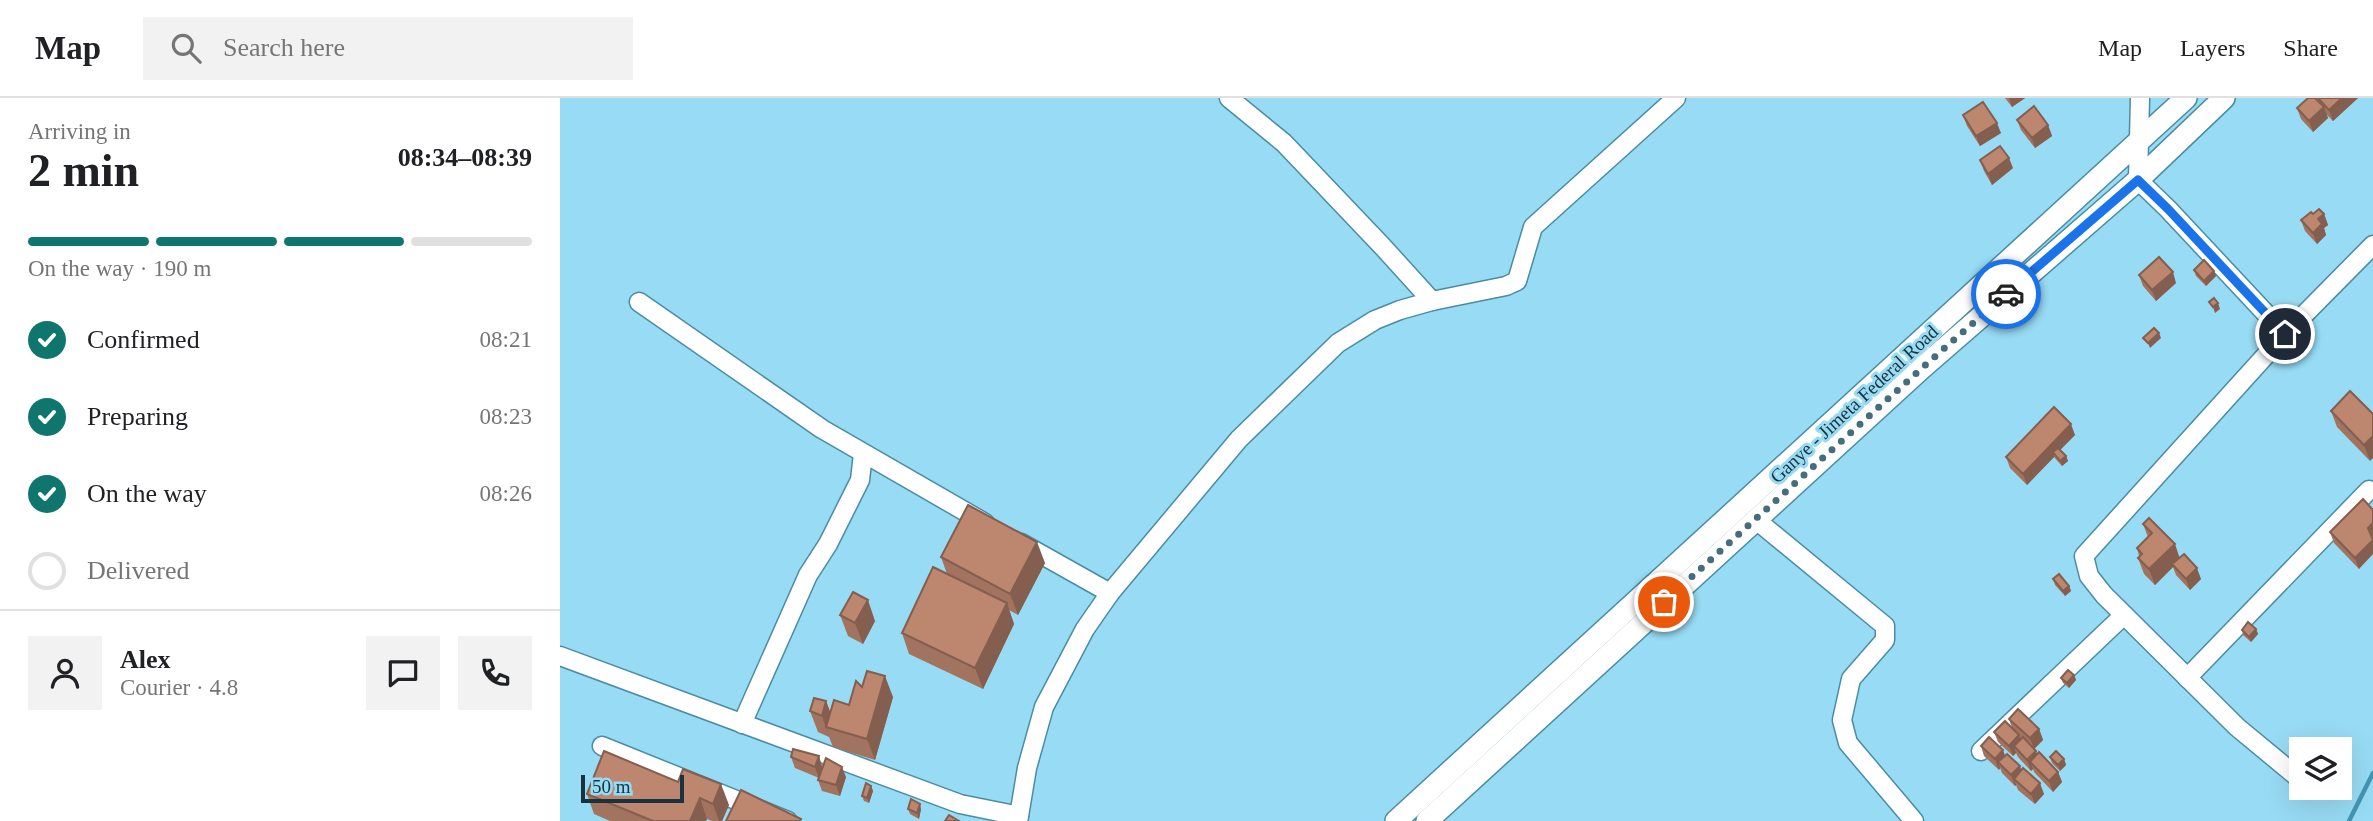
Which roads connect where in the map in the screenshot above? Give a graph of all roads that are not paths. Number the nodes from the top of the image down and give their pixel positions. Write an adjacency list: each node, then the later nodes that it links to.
1 (1229, 98): 9 (street)
2 (1676, 98): 9 (street)
3 (2140, 98): 6 (street)
4 (2186, 98): 6 (main road, Ganye - Jimeta Federal Road)
5 (2224, 98): 7 (main road, Ganye - Jimeta Federal Road)
6 (2138, 142): 7 (street); 25 (main road, Ganye - Jimeta Federal Road)
7 (2138, 180): 11 (street); 14 (main road, Ganye - Jimeta Federal Road)
8 (2373, 246): 11 (street)
9 (1432, 301): 15 (street)
10 (639, 302): 12 (street)
11 (2285, 334): 16 (street)
12 (863, 454): 15 (street); 19 (street)
13 (2369, 490): 18 (street)
14 (1755, 519): 26 (main road, Ganye - Jimeta Federal Road); 27 (street)
15 (1110, 593): 23 (street)
16 (2124, 615): 18 (street); 21 (street)
17 (560, 656): 19 (street)
18 (2187, 678): 22 (street)
19 (742, 724): 23 (street)
20 (601, 746): 24 (street)
21 (1981, 751)
22 (2289, 770)
23 (1019, 818)
24 (788, 821)
25 (1396, 821)
26 (1427, 821)
27 (1914, 821)

